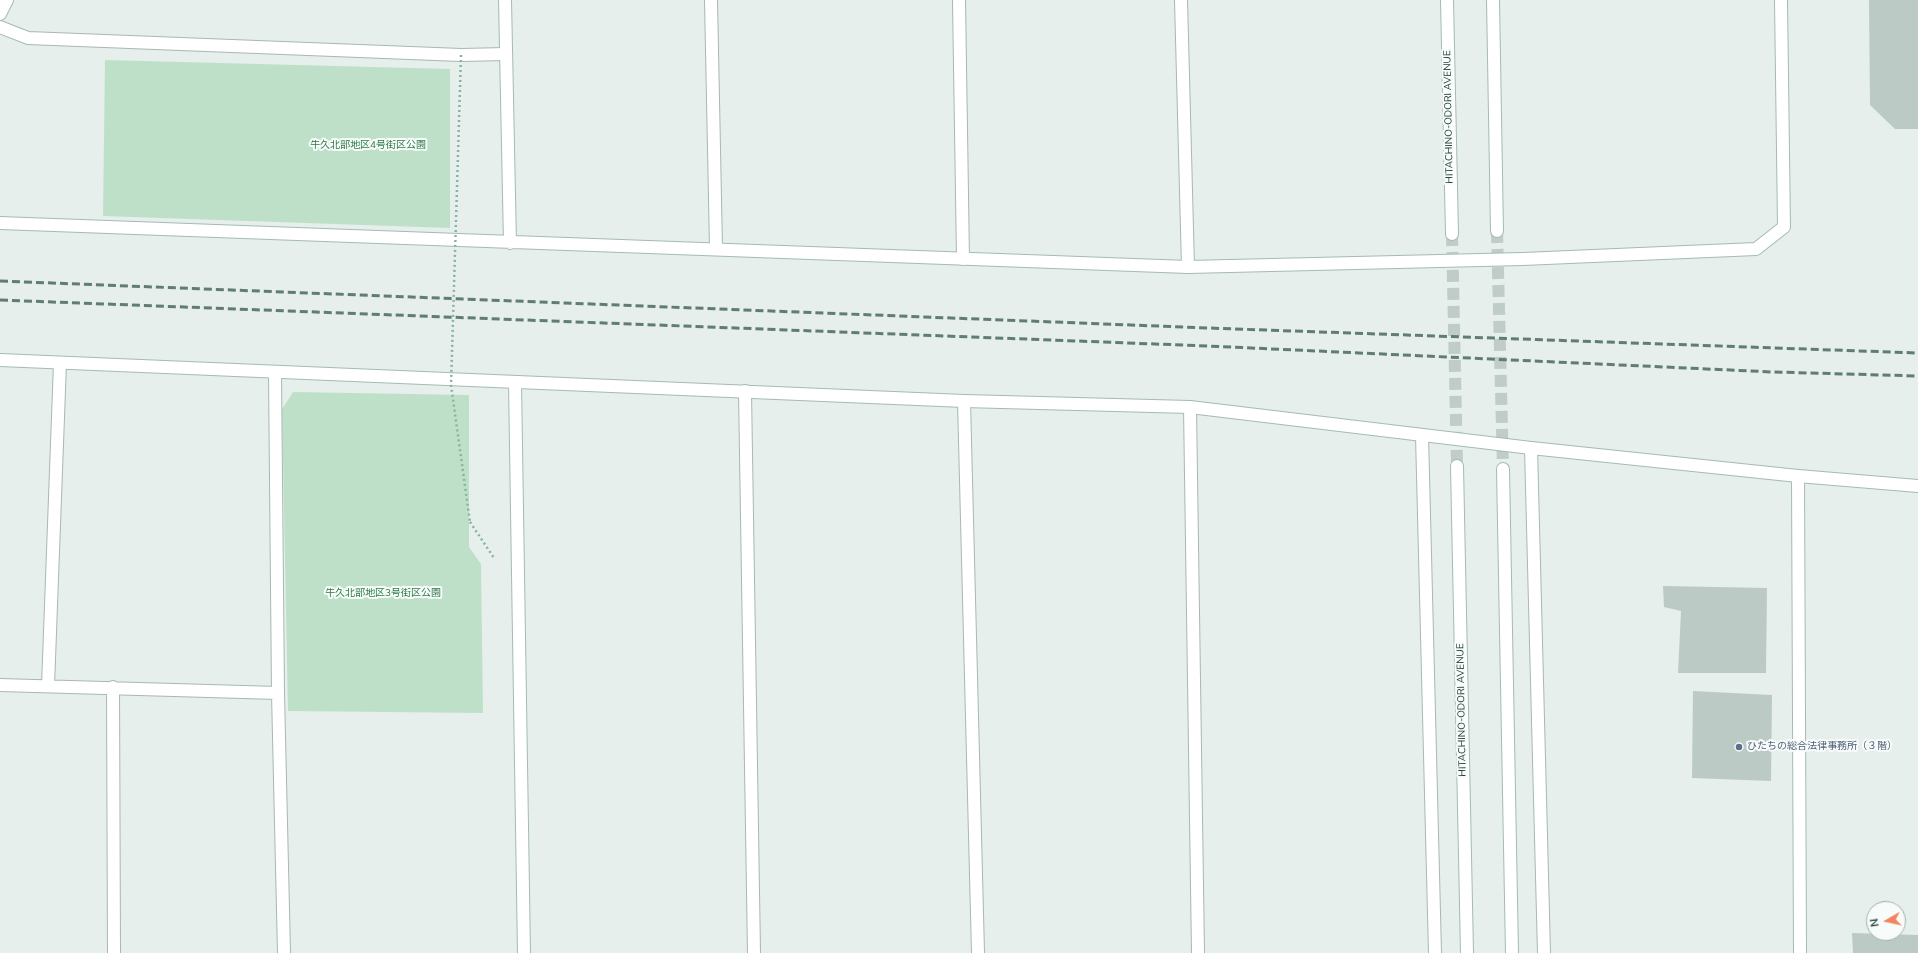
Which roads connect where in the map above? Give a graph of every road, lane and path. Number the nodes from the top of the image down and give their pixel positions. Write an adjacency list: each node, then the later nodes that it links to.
1 (7, 0): 9 (street)
2 (505, 0): 11 (street)
3 (711, 0): 17 (street)
4 (959, 0): 18 (street)
5 (1181, 0): 19 (street)
6 (1447, 0): 15 (street, HITACHINO-ODORI AVENUE)
7 (1493, 0): 14 (street)
8 (1781, 0): 19 (street)
9 (0, 14)
10 (0, 27): 12 (street)
11 (506, 54): 12 (street); 16 (street)
12 (461, 55): 33 (path, bridge)
13 (0, 223): 16 (street)
14 (1497, 231)
15 (1452, 234)
16 (510, 243): 17 (street)
17 (716, 248): 18 (street)
18 (963, 259): 19 (street)
19 (1188, 267)
20 (0, 360): 21 (street)
21 (60, 363): 22 (street); 35 (street)
22 (275, 373): 23 (street); 37 (street)
23 (515, 383): 24 (street); 40 (street)
24 (745, 391): 25 (street); 41 (street)
25 (964, 401): 26 (street); 42 (street)
26 (1190, 407): 27 (street); 43 (street)
27 (1422, 435): 28 (street); 44 (street)
28 (1531, 448): 31 (street); 47 (street)
29 (1457, 466): 45 (street, HITACHINO-ODORI AVENUE)
30 (1503, 469): 46 (street)
31 (1798, 476): 32 (street); 48 (street)
32 (1918, 486)
33 (470, 522)
34 (0, 685): 35 (street)
35 (48, 686): 36 (street)
36 (113, 687): 37 (street); 38 (street)
37 (278, 693): 39 (street)
38 (114, 953)
39 (284, 953)
40 (524, 953)
41 (754, 953)
42 (978, 953)
43 (1198, 953)
44 (1434, 953)
45 (1467, 953)
46 (1512, 953)
47 (1544, 953)
48 (1800, 953)

